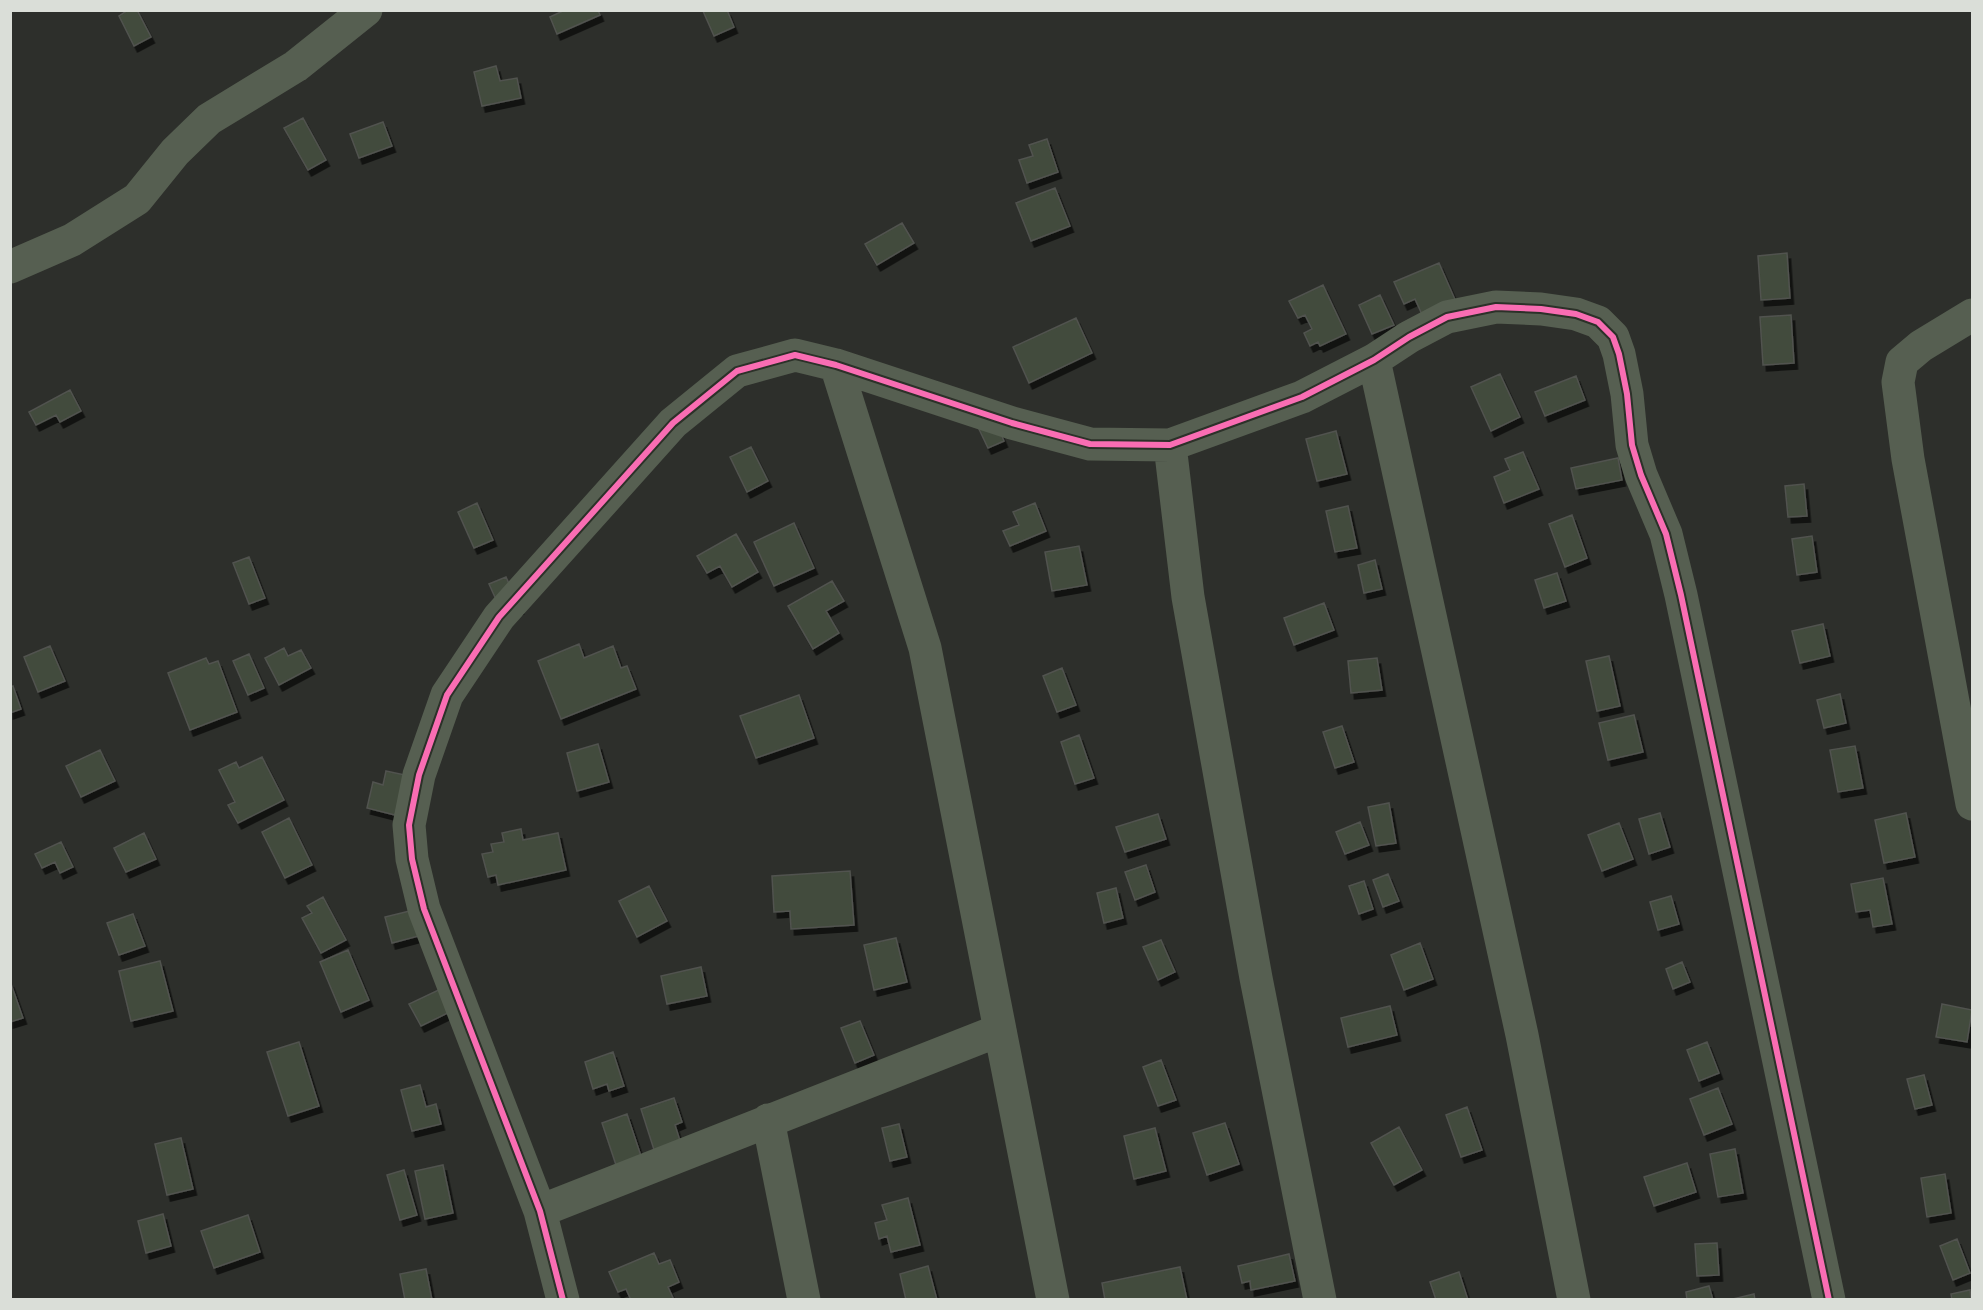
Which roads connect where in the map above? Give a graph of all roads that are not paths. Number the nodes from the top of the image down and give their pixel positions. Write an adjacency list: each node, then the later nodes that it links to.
1 (366, 10): 2 (street)
2 (10, 267)
3 (1972, 315): 7 (street)
4 (1374, 360): 6 (street); 15 (street); 16 (street)
5 (836, 365): 6 (street); 8 (street); 10 (street)
6 (1170, 445): 14 (street)
7 (1972, 804)
8 (1000, 1030): 9 (street); 13 (street)
9 (768, 1120): 10 (street); 12 (street)
10 (540, 1211): 11 (street)
11 (563, 1299)
12 (804, 1299)
13 (1053, 1299)
14 (1320, 1299)
15 (1574, 1299)
16 (1829, 1299)

